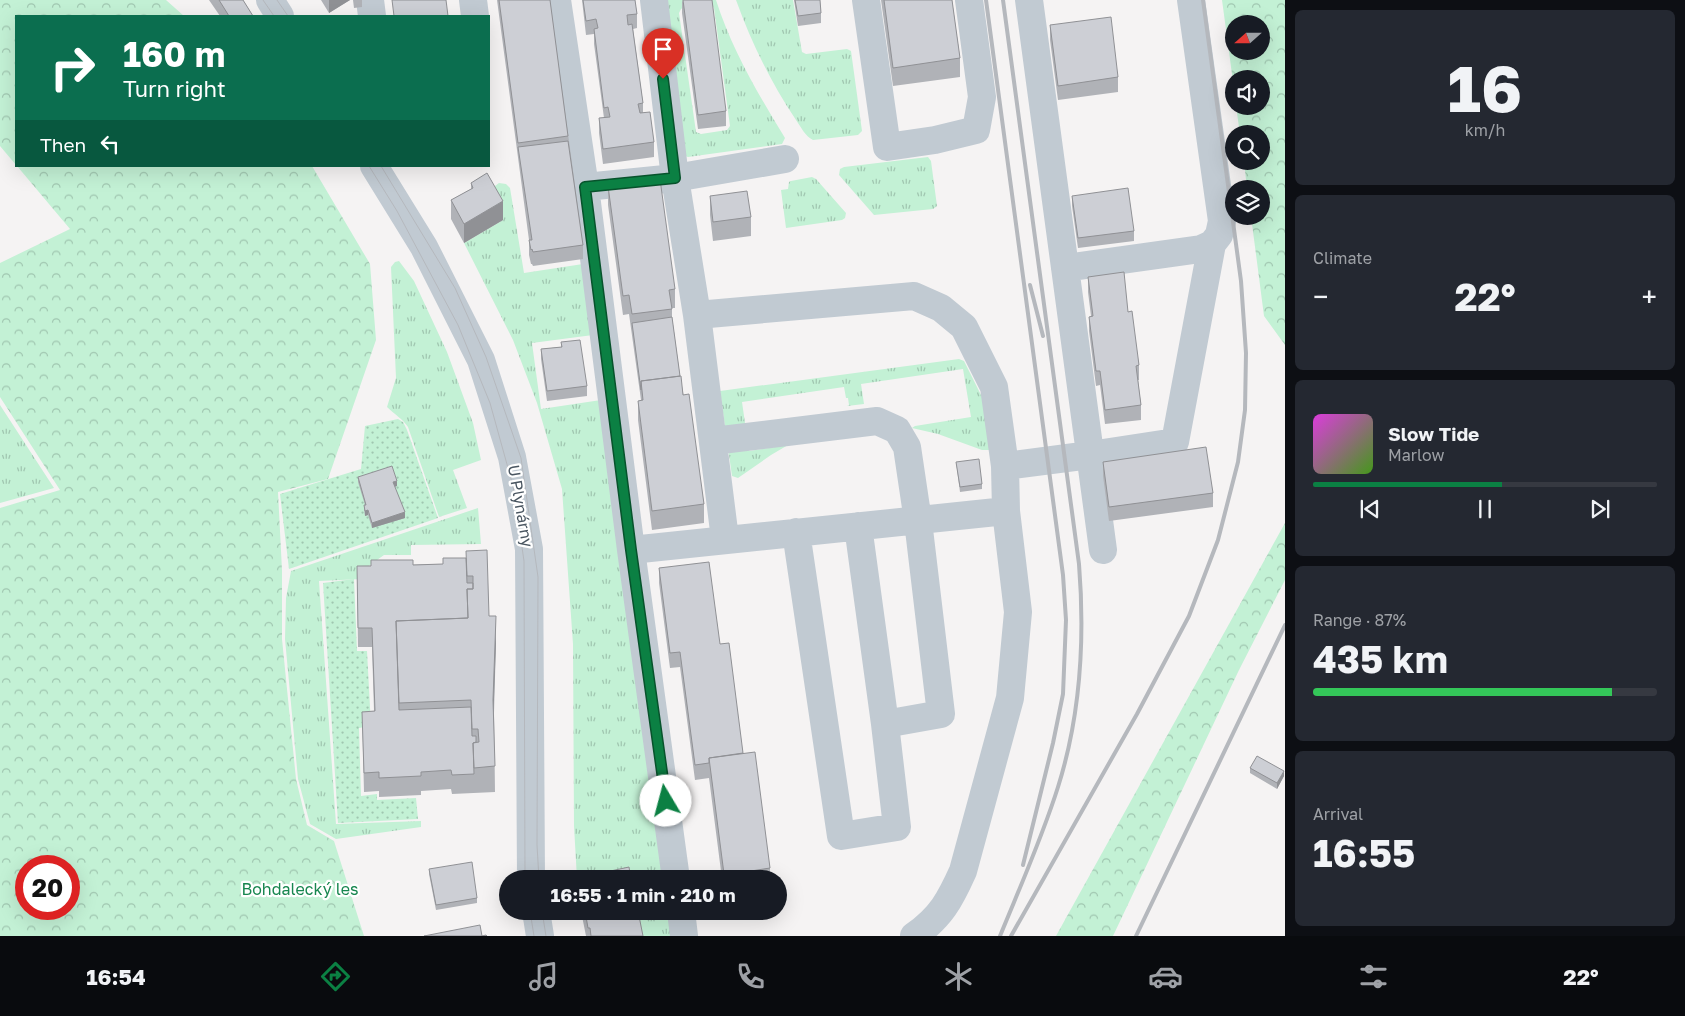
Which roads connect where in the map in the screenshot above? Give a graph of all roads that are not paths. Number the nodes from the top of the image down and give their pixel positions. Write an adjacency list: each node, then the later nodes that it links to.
1 (270, 0): 10 (street)
2 (370, 0): 11 (street)
3 (473, 0): 12 (street)
4 (557, 0): 16 (street)
5 (654, 0): 15 (street)
6 (866, 0): 7 (street)
7 (969, 0)
8 (1029, 0): 18 (street)
9 (1191, 0): 17 (street)
10 (279, 15)
11 (372, 15)
12 (475, 15)
13 (785, 159): 15 (street)
14 (375, 167): 31 (street, U Plynárny)
15 (675, 178): 16 (street); 19 (street)
16 (585, 187): 28 (street)
17 (1212, 244): 18 (street); 21 (street)
18 (1065, 268): 21 (street)
19 (698, 314): 20 (street); 22 (street)
20 (713, 441): 24 (street); 27 (street)
21 (1090, 455): 22 (street); 29 (street)
22 (1005, 466): 23 (street)
23 (1006, 511): 24 (street); 37 (street)
24 (918, 521): 25 (street); 30 (street)
25 (858, 526): 26 (street); 30 (street)
26 (796, 532): 27 (street); 30 (street)
27 (725, 539): 28 (street)
28 (631, 550): 32 (street)
29 (1103, 550)
30 (885, 724)
31 (531, 870)
32 (675, 870)
33 (537, 920): 35 (street)
34 (682, 920): 36 (street)
35 (540, 936)
36 (684, 936)
37 (914, 936)

